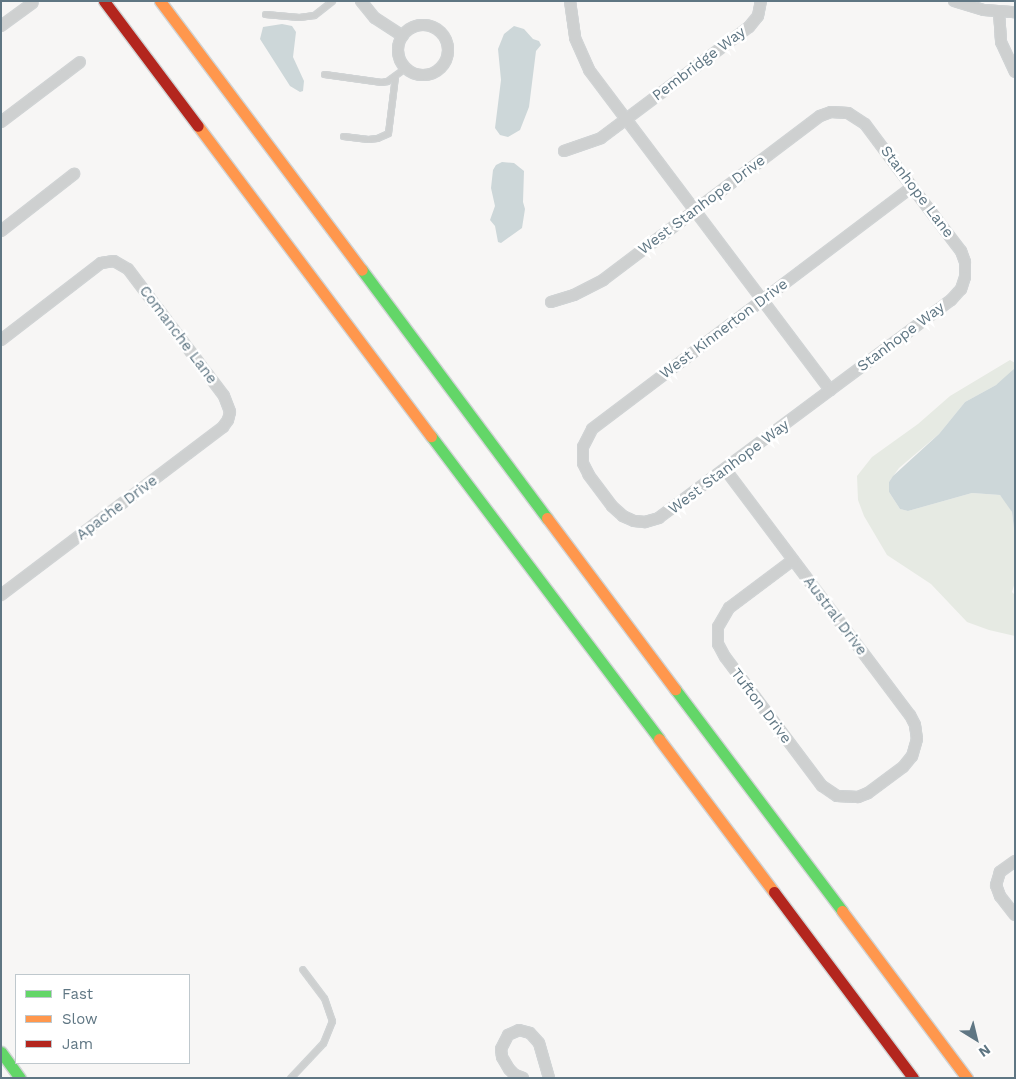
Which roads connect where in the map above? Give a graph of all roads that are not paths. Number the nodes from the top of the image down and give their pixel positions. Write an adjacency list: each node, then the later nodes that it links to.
1 (104, 1): 42 (main road)
2 (160, 1): 44 (main road)
3 (332, 1): 11 (lane)
4 (361, 1): 13 (street)
5 (570, 1): 20 (street)
6 (761, 1): 20 (street, Pembridge Way)
7 (954, 1): 9 (street)
8 (33, 2): 12 (street)
9 (999, 12): 10 (street); 16 (street)
10 (1015, 12)
11 (265, 14)
12 (1, 26)
13 (403, 36): 15 (street); 15 (street)
14 (80, 62): 21 (street)
15 (405, 68): 18 (lane)
16 (1015, 72)
17 (324, 74): 18 (lane)
18 (395, 76): 22 (lane)
19 (852, 115): 25 (street, Stanhope Lane); 26 (street, West Stanhope Drive)
20 (626, 120): 23 (street, Pembridge Way); 26 (street)
21 (1, 122)
22 (343, 136)
23 (564, 151)
24 (74, 174): 27 (street)
25 (912, 187): 28 (street, Stanhope Lane); 29 (street, West Kinnerton Drive)
26 (695, 209): 29 (street); 30 (street, West Stanhope Drive)
27 (1, 230)
28 (965, 278): 32 (street, Stanhope Way)
29 (762, 300): 32 (street); 35 (street, West Kinnerton Drive)
30 (551, 302)
31 (1, 340): 33 (street, Comanche Lane)
32 (830, 390): 34 (street, West Stanhope Way)
33 (229, 417): 37 (street, Apache Drive)
34 (725, 469): 35 (street, West Stanhope Way); 36 (street, Austral Drive)
35 (601, 491)
36 (793, 560): 38 (street, Austral Drive); 38 (street, Tufton Drive)
37 (1, 595)
38 (903, 767)
39 (1015, 861): 40 (street)
40 (1015, 915)
41 (302, 968): 46 (lane)
42 (879, 1035): 49 (main road); 50 (main road)
43 (1, 1052): 45 (main road)
44 (954, 1060): 51 (main road); 52 (main road)
45 (20, 1078)
46 (290, 1078)
47 (523, 1078): 48 (street)
48 (549, 1078)
49 (902, 1078)
50 (913, 1078)
51 (967, 1078)
52 (972, 1078)

